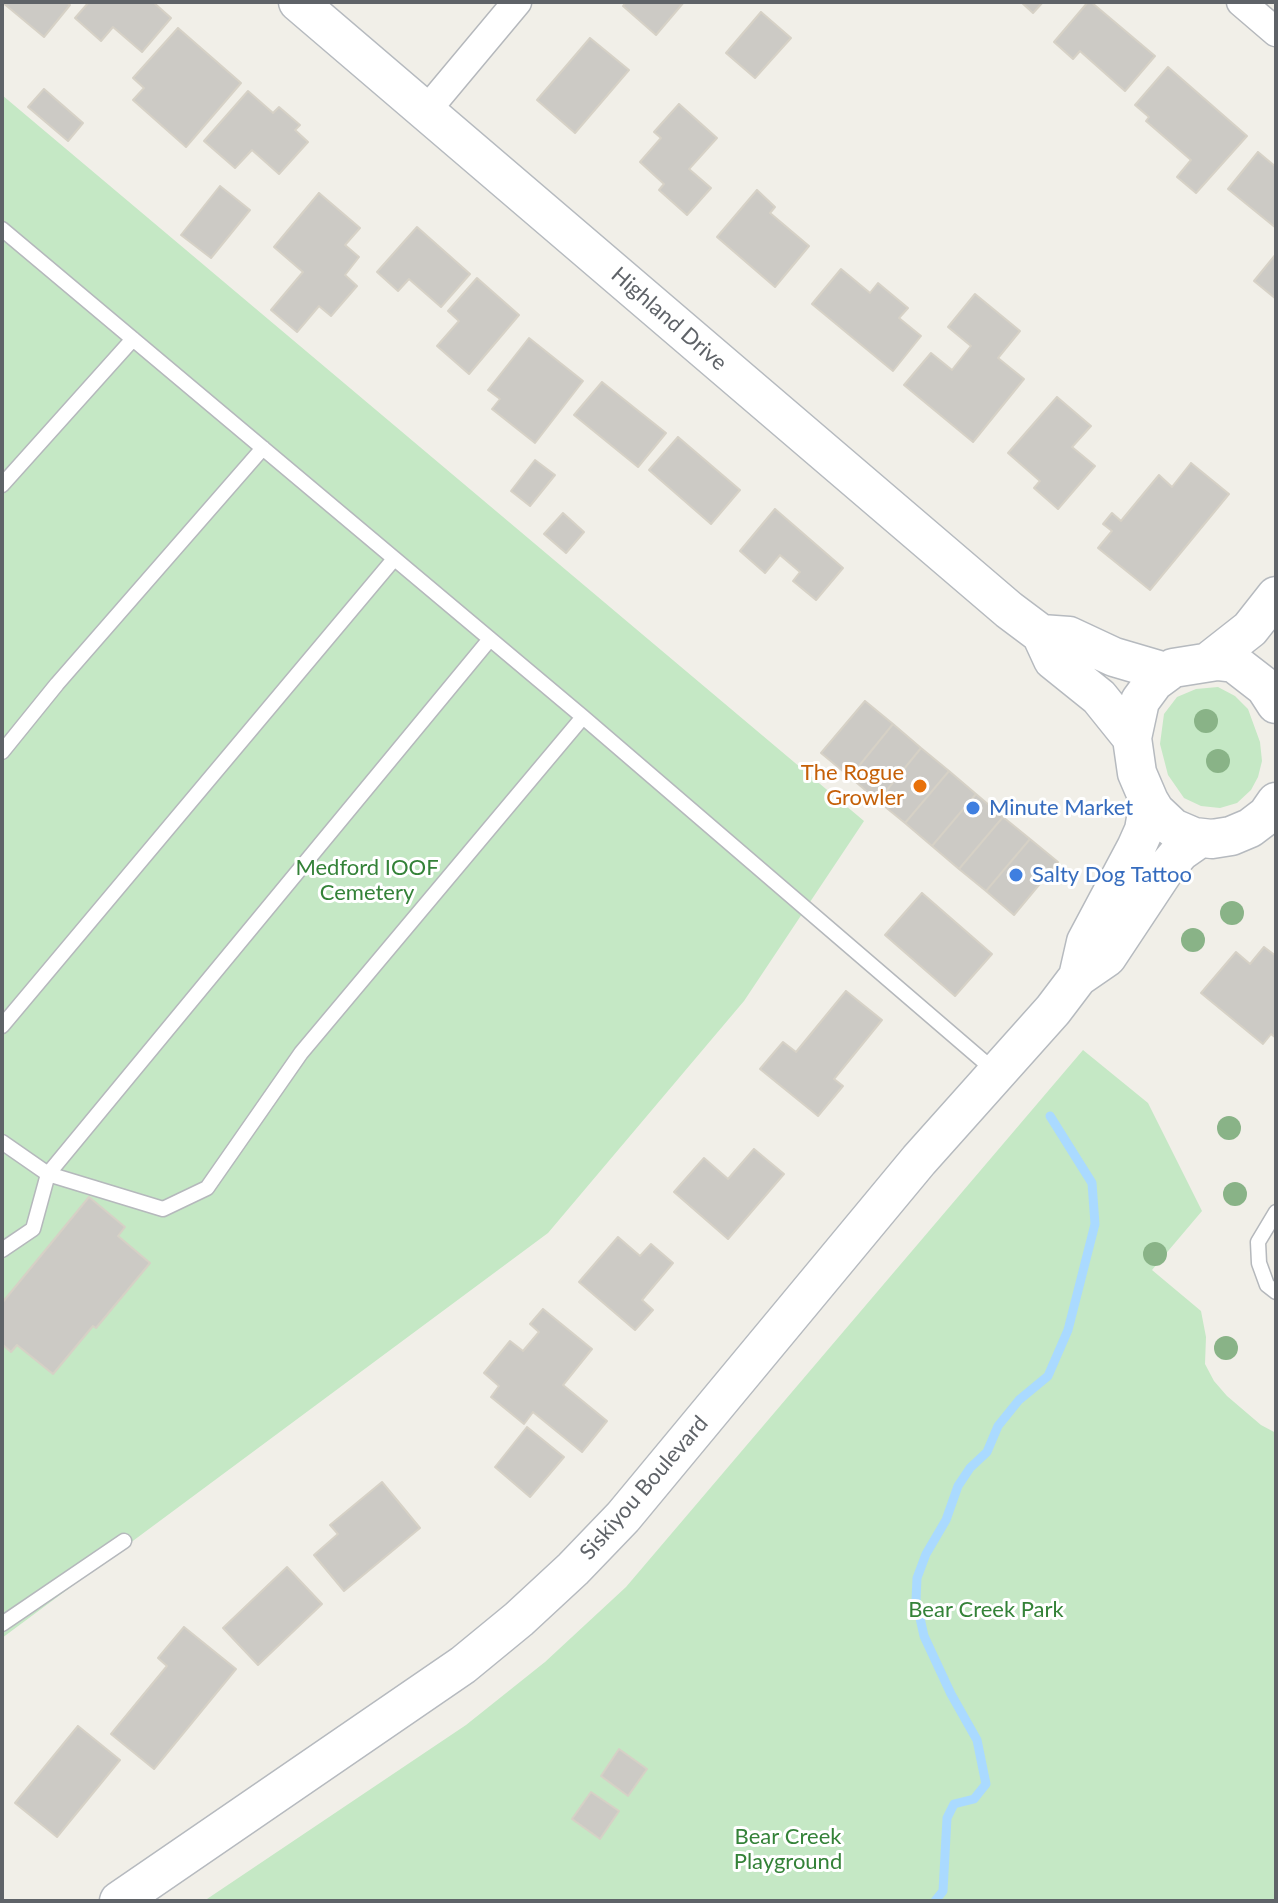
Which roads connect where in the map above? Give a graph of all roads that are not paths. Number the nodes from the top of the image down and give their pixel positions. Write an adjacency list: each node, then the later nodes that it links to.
1 (298, 2): 5 (street, Highland Drive)
2 (517, 2): 5 (street)
3 (1241, 2): 4 (street)
4 (1276, 32)
5 (426, 111): 12 (street, Highland Drive)
6 (3, 231): 7 (lane)
7 (133, 339): 8 (lane); 9 (lane)
8 (263, 448): 10 (lane); 19 (lane)
9 (2, 485)
10 (394, 559): 13 (lane); 25 (lane)
11 (1276, 596): 14 (street)
12 (1041, 634): 15 (street, Highland Drive); 18 (street, Highland Drive)
13 (490, 639): 17 (lane); 28 (lane)
14 (1208, 662): 15 (street); 16 (street)
15 (1165, 672): 18 (street)
16 (1276, 704)
17 (583, 717): 26 (lane); 28 (lane)
18 (1132, 738): 20 (street)
19 (2, 752)
20 (1149, 801): 23 (street); 24 (street, Siskiyou Boulevard)
21 (1276, 802): 22 (street)
22 (1260, 836): 23 (street)
23 (1200, 838): 24 (street, Siskiyou Boulevard)
24 (1078, 977): 26 (street, Siskiyou Boulevard)
25 (2, 1026)
26 (997, 1073): 34 (street, Siskiyou Boulevard)
27 (2, 1142): 28 (lane)
28 (48, 1174): 30 (lane)
29 (1276, 1212): 31 (lane)
30 (2, 1250)
31 (1276, 1292)
32 (124, 1541): 33 (lane)
33 (2, 1624)
34 (119, 1901)

